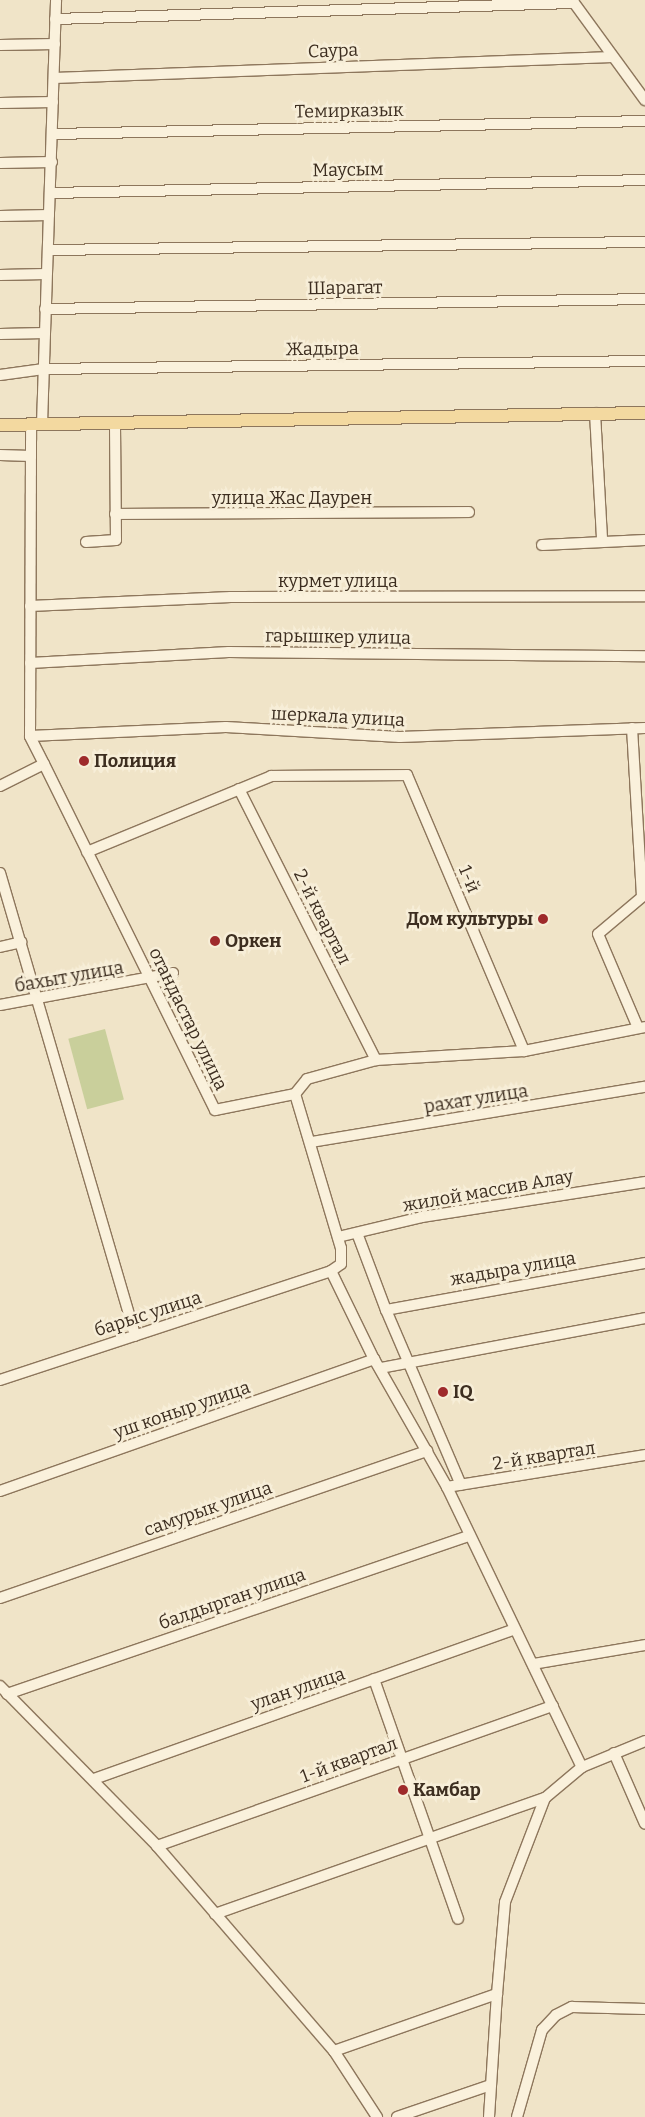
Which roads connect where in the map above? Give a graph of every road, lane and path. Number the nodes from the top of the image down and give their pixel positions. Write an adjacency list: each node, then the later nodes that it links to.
1 (56, 0): 3 (street)
2 (573, 2): 3 (street); 6 (street)
3 (55, 19): 4 (street)
4 (55, 44): 5 (street); 7 (street)
5 (0, 45)
6 (613, 57): 7 (street, Саура); 8 (street)
7 (54, 78): 9 (street)
8 (645, 100)
9 (53, 102): 10 (street); 12 (street)
10 (0, 103)
11 (645, 121): 12 (street, Темирказык)
12 (54, 134): 14 (street)
13 (0, 162): 14 (street)
14 (52, 162): 16 (street)
15 (645, 180): 16 (street, Маусым)
16 (51, 192): 17 (street)
17 (50, 215): 18 (street); 20 (street)
18 (0, 216)
19 (645, 242): 20 (street)
20 (48, 250): 21 (street)
21 (46, 274): 22 (street); 24 (street)
22 (0, 275)
23 (645, 299): 24 (street, Шарагат)
24 (45, 309): 25 (street)
25 (45, 333): 26 (street); 28 (street)
26 (0, 334)
27 (645, 361): 28 (street, Жадыра)
28 (44, 369): 29 (street, Жадыра); 34 (street)
29 (0, 375)
30 (645, 412): 31 (main road)
31 (595, 413): 32 (main road); 39 (street)
32 (115, 423): 34 (main road); 38 (street)
33 (0, 425): 34 (main road)
34 (37, 425): 36 (street)
35 (0, 455): 36 (street)
36 (31, 456): 44 (street)
37 (469, 512): 38 (street, улица Жас Даурен)
38 (115, 514): 41 (street)
39 (602, 540): 40 (street); 42 (street)
40 (645, 540)
41 (86, 542)
42 (542, 545)
43 (645, 596): 44 (street, курмет улица)
44 (30, 606): 46 (street)
45 (645, 656): 46 (street, гарышкер улица)
46 (30, 663): 49 (street)
47 (632, 728): 48 (street, шеркала улица); 49 (street, шеркала улица); 54 (street)
48 (645, 728)
49 (30, 736): 50 (street, отандастар улица)
50 (44, 764): 51 (street); 55 (street, отандастар улица)
51 (0, 786)
52 (645, 788): 54 (street)
53 (240, 789): 55 (street); 64 (street, 1-й); 65 (street, 2-й квартал)
54 (633, 789): 63 (street)
55 (88, 852): 60 (street, отандастар улица)
56 (0, 873): 57 (street)
57 (21, 942): 58 (street); 61 (street)
58 (0, 947)
59 (173, 974): 60 (street, бахыт улица)
60 (150, 979): 61 (street, бахыт улица); 67 (street, отандастар улица)
61 (39, 999): 62 (street, бахыт улица); 76 (street)
62 (0, 1005)
63 (641, 1028): 64 (street)
64 (524, 1051): 65 (street)
65 (376, 1060): 67 (street)
66 (645, 1088): 68 (street, рахат улица)
67 (295, 1094): 68 (street)
68 (312, 1142): 71 (street)
69 (645, 1182): 70 (street, жилой массив Алау)
70 (357, 1233): 71 (street, жилой массив Алау); 74 (street)
71 (338, 1237): 73 (street)
72 (645, 1263): 74 (street, жадыра улица)
73 (331, 1271): 76 (street, барыс улица); 77 (street)
74 (386, 1310): 78 (street)
75 (645, 1318): 78 (street)
76 (134, 1336): 80 (street, барыс улица)
77 (374, 1359): 79 (street); 85 (street, уш коныр улица)
78 (404, 1360): 79 (street); 83 (street)
79 (381, 1368): 81 (street)
80 (0, 1380)
81 (427, 1451): 84 (street); 87 (street, самурык улица)
82 (645, 1455): 83 (street, 2-й квартал)
83 (461, 1485): 84 (street, 2-й квартал)
84 (447, 1487): 86 (street)
85 (0, 1491)
86 (468, 1536): 88 (street); 92 (street, балдырган улица)
87 (0, 1598)
88 (513, 1630): 90 (street); 91 (street, улан улица)
89 (645, 1645): 90 (street)
90 (532, 1664): 93 (street)
91 (374, 1679): 96 (street); 98 (street, улан улица)
92 (4, 1690): 98 (street)
93 (553, 1706): 96 (street, 1-й квартал); 97 (street)
94 (645, 1741): 95 (street)
95 (614, 1753): 97 (street); 100 (street)
96 (403, 1758): 101 (street); 102 (street, 1-й квартал)
97 (582, 1766): 99 (street)
98 (94, 1778): 102 (street)
99 (545, 1798): 101 (street); 105 (street)
100 (645, 1824)
101 (431, 1837): 103 (street); 104 (street)
102 (157, 1846): 103 (street)
103 (215, 1914): 107 (street)
104 (458, 1919)
105 (497, 1994): 107 (street); 108 (street)
106 (645, 2009): 112 (street)
107 (334, 2051): 109 (street)
108 (491, 2085): 110 (street); 111 (street)
109 (377, 2117)
110 (397, 2117)
111 (489, 2117)
112 (517, 2117)

